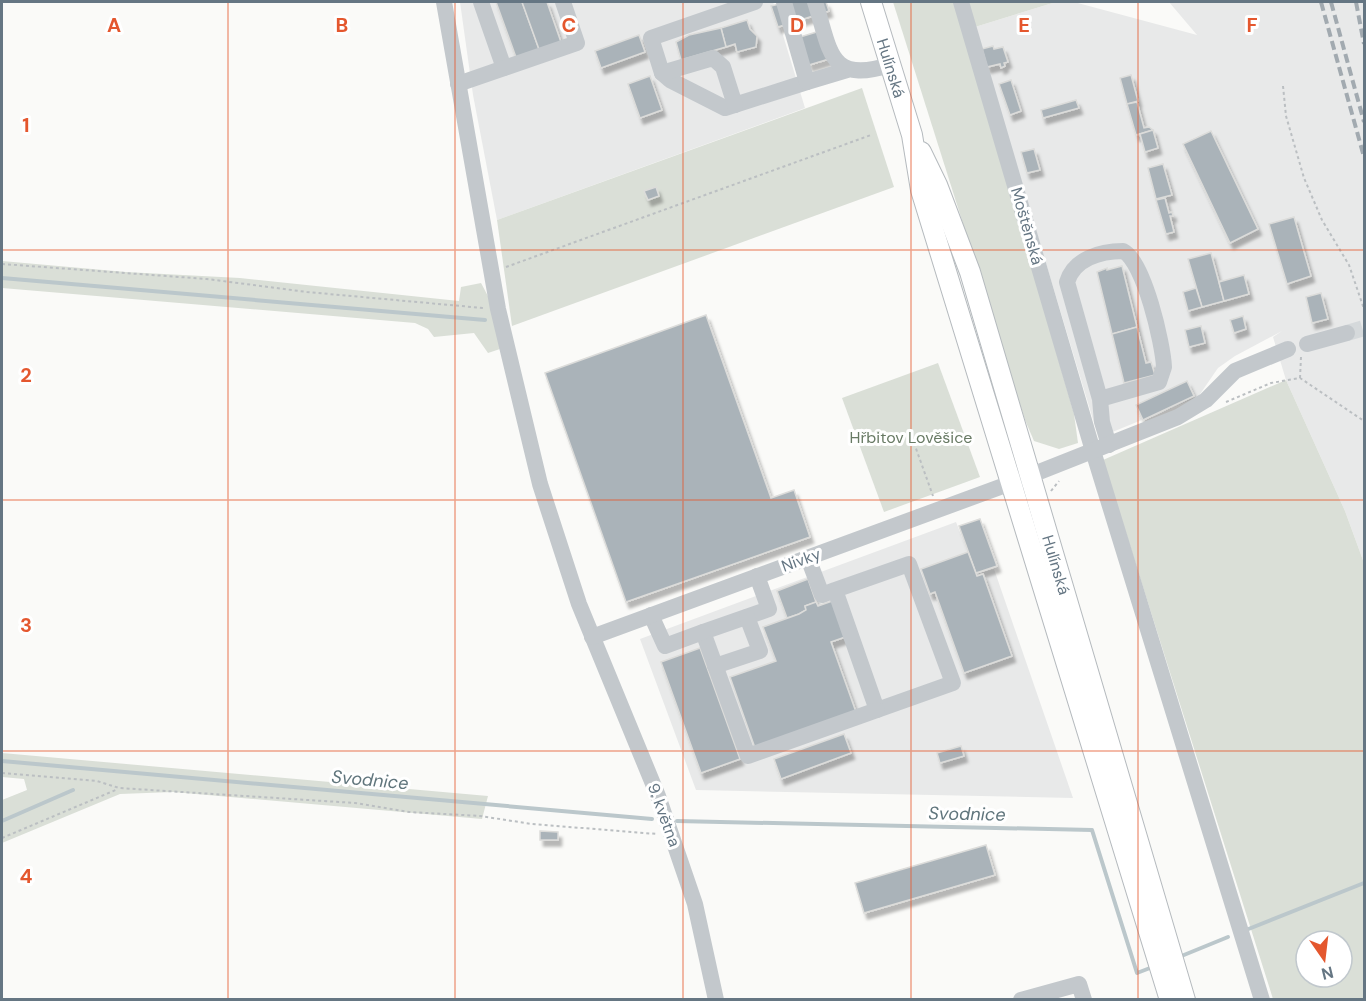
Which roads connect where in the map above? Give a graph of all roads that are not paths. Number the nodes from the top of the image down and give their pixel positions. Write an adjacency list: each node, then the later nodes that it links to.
1 (444, 2): 14 (street, 9. května)
2 (481, 2): 10 (street)
3 (563, 2): 10 (street)
4 (755, 2): 12 (street)
5 (784, 2): 13 (street)
6 (815, 2): 11 (street)
7 (871, 2): 9 (main road, Hulínská)
8 (961, 2): 22 (street, Moštěnská)
9 (891, 65): 11 (street); 16 (main road, Hulínská)
10 (504, 68): 14 (street)
11 (847, 70): 13 (street)
12 (662, 73): 15 (street); 15 (street)
13 (807, 82): 15 (street)
14 (458, 84): 31 (street, 9. května)
15 (735, 105)
16 (912, 135): 23 (main road, Hulínská); 24 (main road, Hulínská)
17 (1347, 333): 18 (street)
18 (1307, 344)
19 (1288, 350): 21 (street, Nivky)
20 (1100, 399): 20 (street); 21 (street)
21 (1109, 445): 22 (street, Nivky)
22 (1093, 452): 23 (street, Nivky); 39 (street, Moštěnská)
23 (1031, 475): 24 (street, Nivky); 38 (main road, Hulínská)
24 (1011, 483): 25 (street, Nivky); 37 (main road, Hulínská)
25 (808, 558): 26 (street, Nivky); 27 (street)
26 (757, 576): 28 (street, Nivky); 29 (street)
27 (835, 590): 33 (street); 33 (street)
28 (651, 615): 30 (street); 31 (street, Nivky)
29 (747, 617): 30 (street); 32 (street)
30 (703, 632): 32 (street)
31 (592, 637): 34 (street, 9. května)
32 (715, 666): 33 (street)
33 (877, 710)
34 (716, 999)
35 (1021, 999): 36 (street)
36 (1084, 999)
37 (1170, 999)
38 (1185, 999)
39 (1262, 999)

